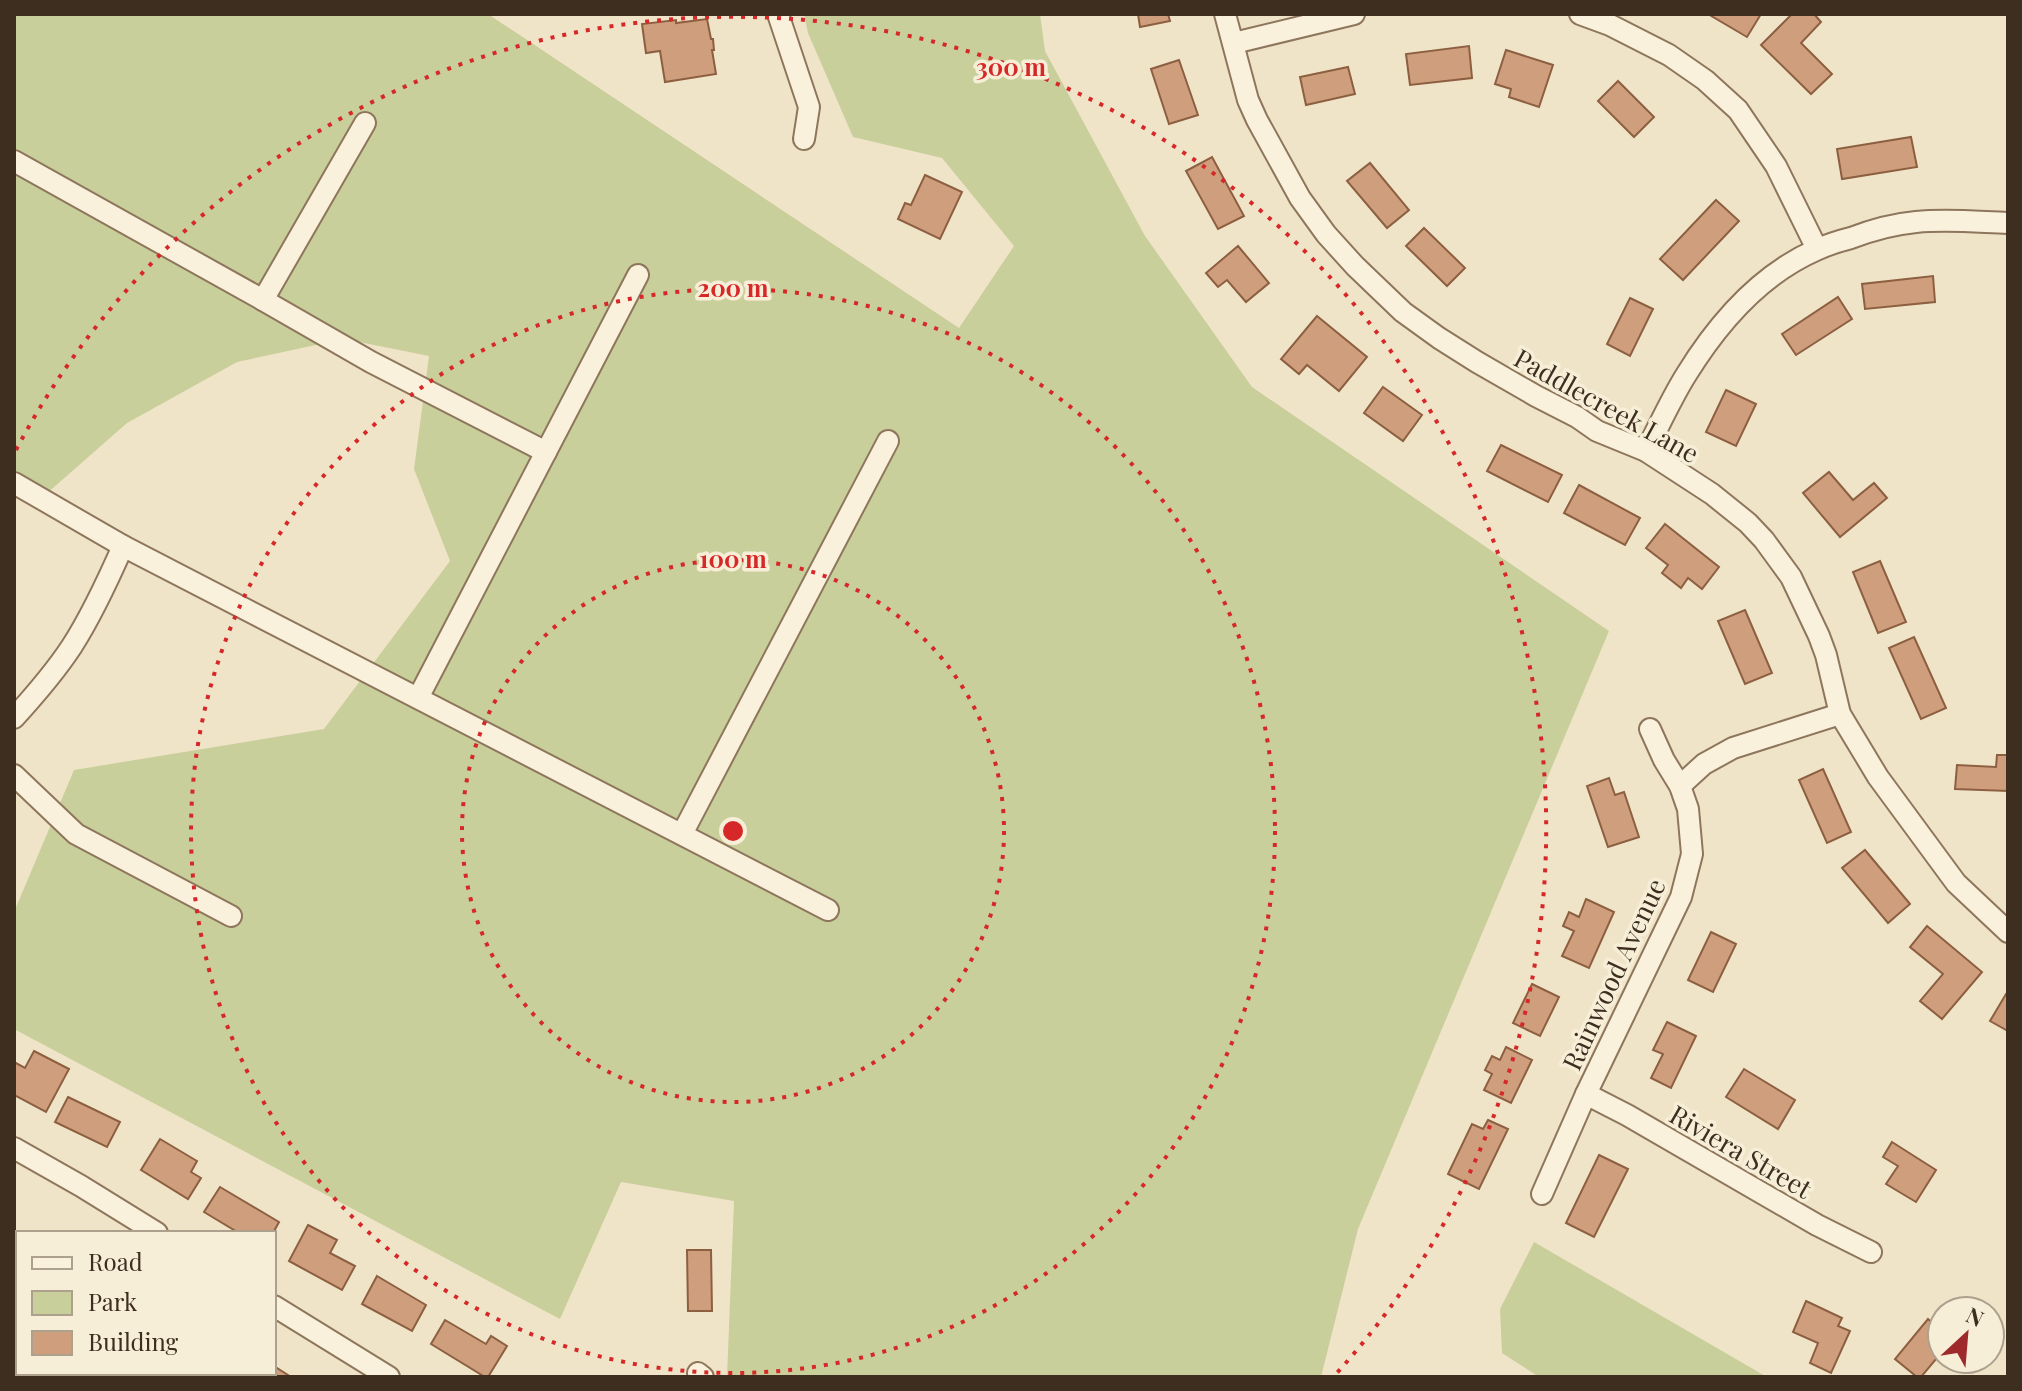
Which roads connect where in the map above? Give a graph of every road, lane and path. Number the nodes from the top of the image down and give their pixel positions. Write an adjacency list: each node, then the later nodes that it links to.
1 (778, 14): 7 (street)
2 (1225, 14): 5 (street, Paddlecreek Lane)
3 (1354, 14): 5 (street)
4 (1580, 14): 10 (street)
5 (1234, 43): 14 (street, Paddlecreek Lane)
6 (365, 123): 12 (street)
7 (804, 139)
8 (14, 161): 12 (street)
9 (2008, 223): 10 (street)
10 (1817, 249): 14 (street)
11 (638, 275): 15 (street)
12 (263, 300): 15 (street)
13 (888, 441): 24 (street)
14 (1646, 451): 19 (street, Paddlecreek Lane)
15 (546, 452): 18 (street)
16 (14, 483): 17 (street)
17 (123, 546): 18 (street); 20 (street)
18 (418, 698): 24 (street)
19 (1840, 714): 23 (street); 27 (street, Paddlecreek Lane)
20 (14, 718)
21 (1650, 729): 23 (street, Rainwood Avenue)
22 (14, 775): 26 (street)
23 (1680, 786): 28 (street, Rainwood Avenue)
24 (682, 834): 25 (street)
25 (828, 910)
26 (231, 916)
27 (2004, 920)
28 (1586, 1094): 30 (street, Rainwood Avenue); 32 (street, Riviera Street)
29 (14, 1148): 31 (street)
30 (1542, 1194)
31 (154, 1231)
32 (1871, 1252)
33 (276, 1307): 34 (street)
34 (389, 1377)

